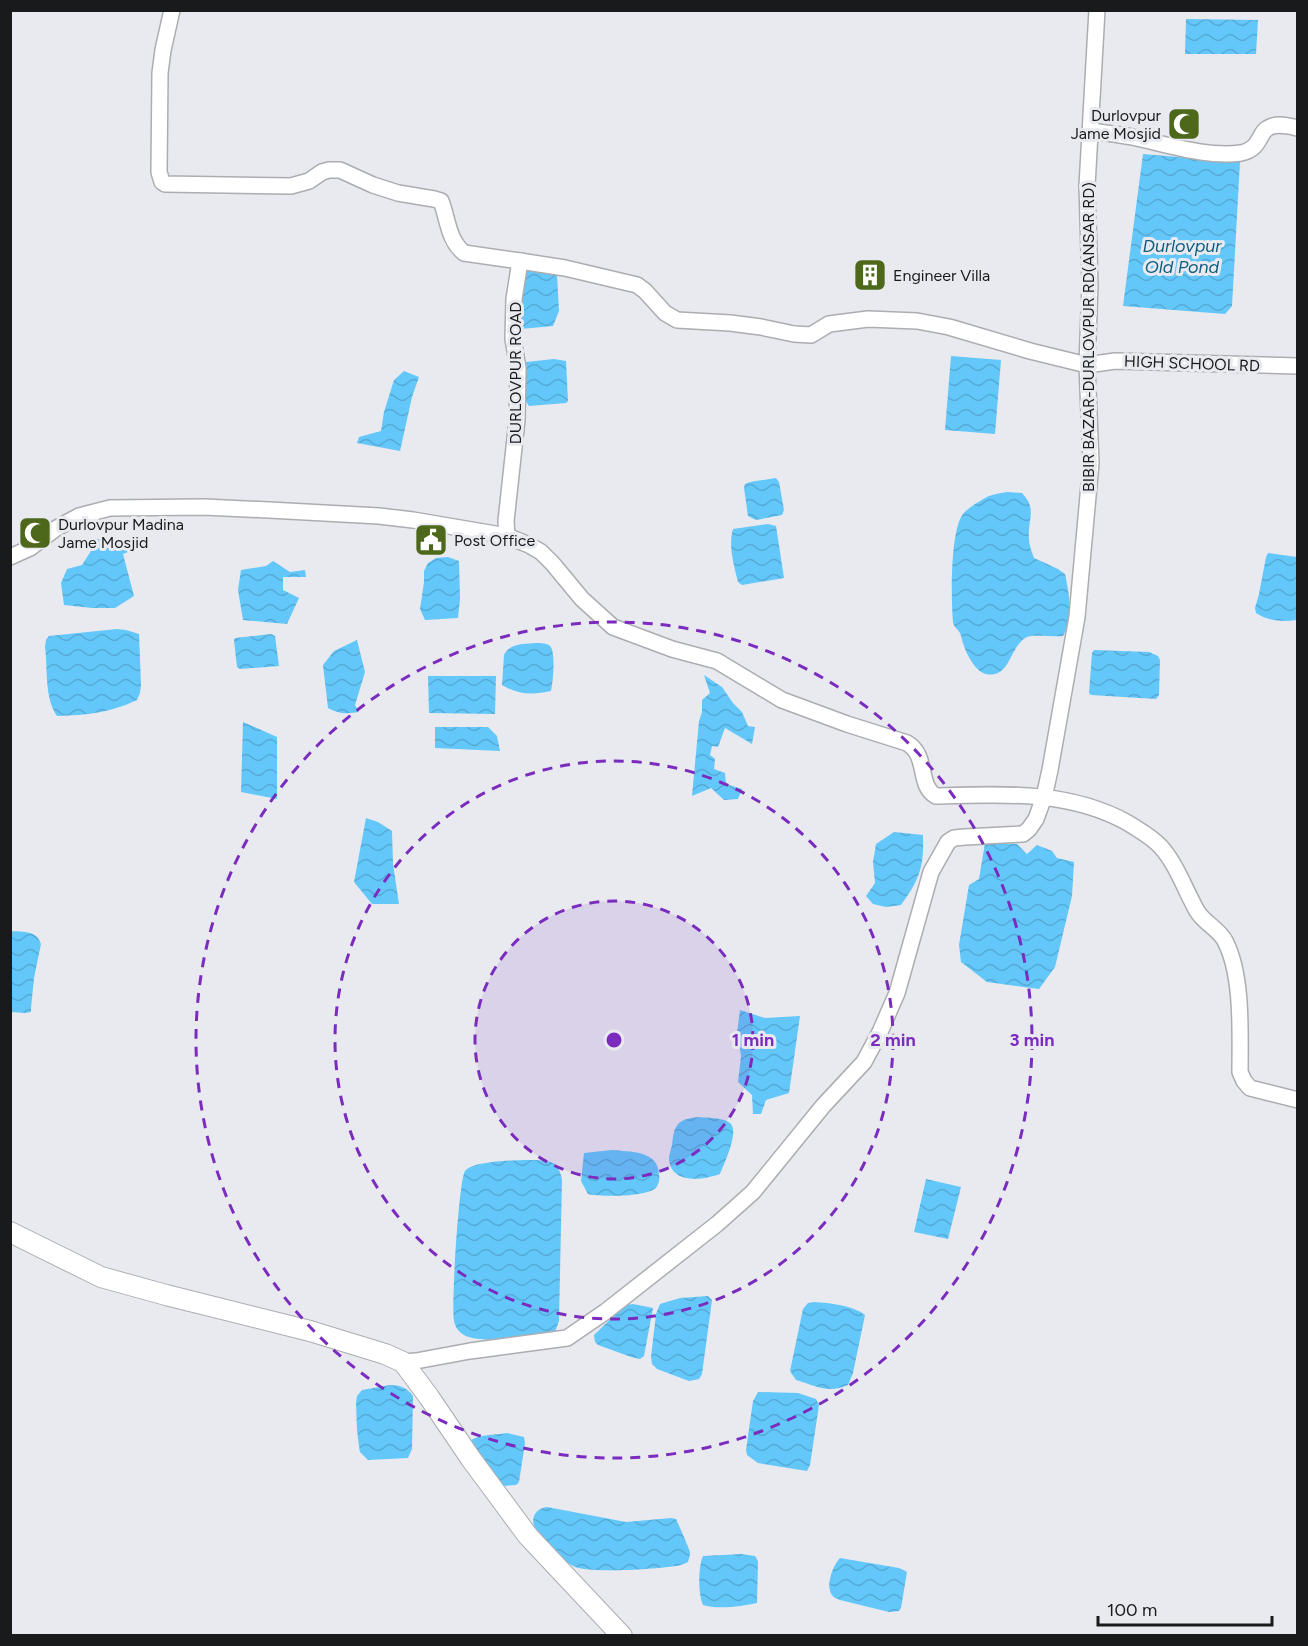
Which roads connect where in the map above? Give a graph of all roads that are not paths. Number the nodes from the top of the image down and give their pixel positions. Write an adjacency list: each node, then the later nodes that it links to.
1 (172, 10): 5 (street)
2 (1097, 10): 4 (street, BIBIR BAZAR-DURLOVPUR RD(ANSAR RD))
3 (1298, 128): 4 (street)
4 (1091, 131): 6 (street, BIBIR BAZAR-DURLOVPUR RD(ANSAR RD))
5 (520, 261): 6 (street); 8 (street, DURLOVPUR ROAD)
6 (1087, 365): 7 (street, HIGH SCHOOL RD); 10 (street, BIBIR BAZAR-DURLOVPUR RD(ANSAR RD))
7 (1298, 366)
8 (507, 536): 9 (street); 10 (street)
9 (10, 557)
10 (1044, 797): 11 (street); 13 (street, BIBIR BAZAR-DURLOVPUR RD(ANSAR RD))
11 (1298, 1100)
12 (10, 1232): 13 (main road)
13 (403, 1362): 14 (main road)
14 (622, 1635)

